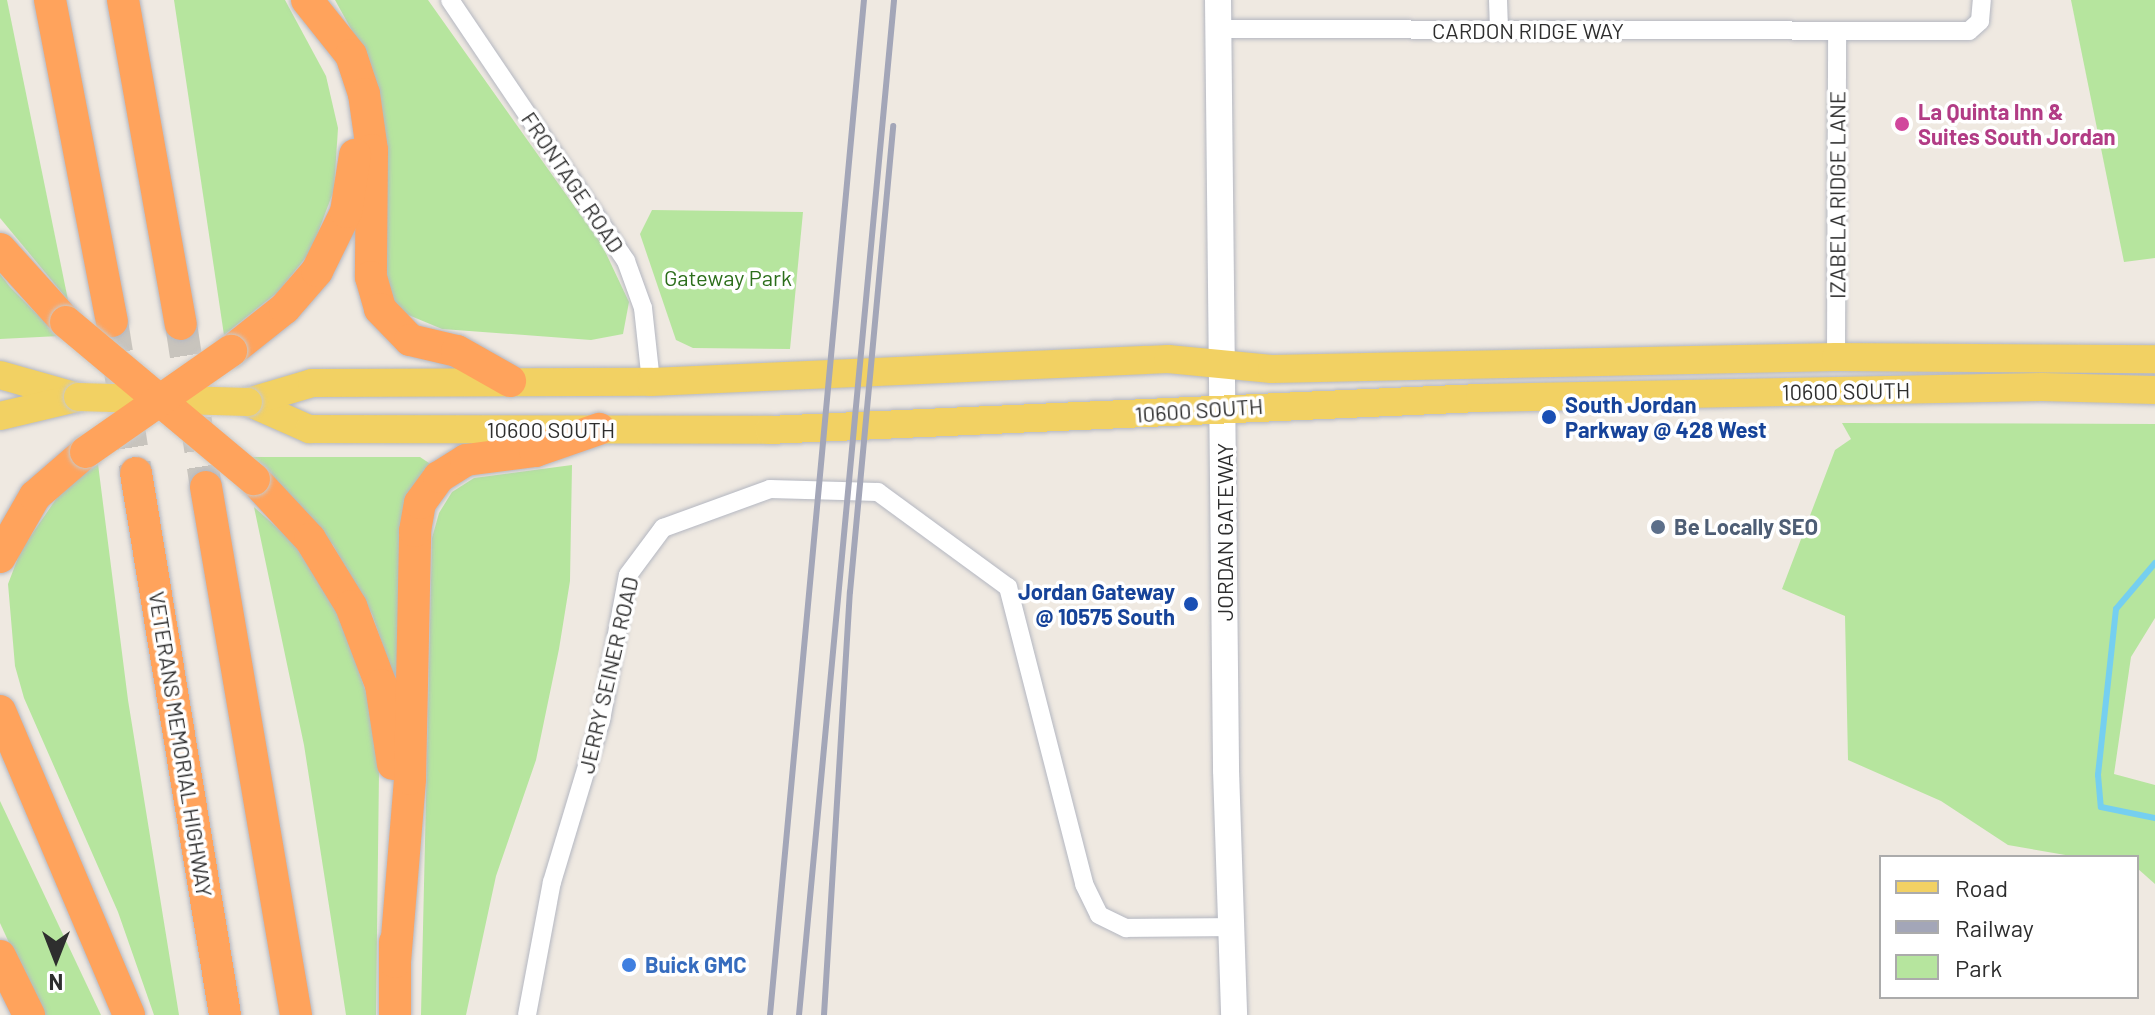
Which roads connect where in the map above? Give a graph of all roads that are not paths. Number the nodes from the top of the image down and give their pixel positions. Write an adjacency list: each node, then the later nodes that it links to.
1 (50, 0): 12 (highway)
2 (123, 0): 13 (highway)
3 (306, 0): 18 (highway); 22 (highway, bridge)
4 (450, 0): 19 (street, FRONTAGE ROAD)
5 (1218, 0): 8 (main road, JORDAN GATEWAY)
6 (1498, 0): 9 (street)
7 (1982, 0): 10 (street, CARDON RIDGE WAY)
8 (1218, 29): 9 (street, CARDON RIDGE WAY); 16 (main road, JORDAN GATEWAY)
9 (1499, 31): 10 (street, CARDON RIDGE WAY)
10 (1837, 32): 14 (street, IZABELA RIDGE LANE)
11 (0, 249): 22 (highway, bridge)
12 (112, 321)
13 (181, 324)
14 (1836, 357): 15 (main road, 10600 SOUTH); 16 (main road, 10600 SOUTH)
15 (2155, 359)
16 (1225, 365): 19 (main road, 10600 SOUTH); 24 (main road, JORDAN GATEWAY)
17 (0, 375): 21 (main road, 10600 SOUTH)
18 (510, 381): 19 (main road, 10600 SOUTH); 23 (main road, 10600 SOUTH)
19 (651, 382)
20 (2155, 390): 24 (main road, 10600 SOUTH)
21 (78, 397): 22 (main road, 10600 SOUTH, bridge); 25 (main road, 10600 SOUTH)
22 (159, 398): 23 (main road, 10600 SOUTH, bridge); 29 (highway, bridge); 35 (highway, bridge)
23 (248, 402): 26 (main road, 10600 SOUTH)
24 (1225, 407): 26 (main road, 10600 SOUTH); 33 (main road, JORDAN GATEWAY)
25 (0, 416)
26 (599, 429): 35 (highway)
27 (136, 473): 38 (highway, VETERANS MEMORIAL HIGHWAY)
28 (206, 487): 39 (highway)
29 (0, 557)
30 (0, 711): 32 (highway)
31 (0, 739): 32 (highway)
32 (20, 769): 37 (highway)
33 (1231, 927): 41 (street, JERRY SEINER ROAD); 42 (main road, JORDAN GATEWAY)
34 (0, 956): 36 (highway)
35 (395, 962): 40 (highway)
36 (29, 1015)
37 (129, 1015)
38 (225, 1015)
39 (296, 1015)
40 (395, 1015)
41 (527, 1015)
42 (1234, 1015)

